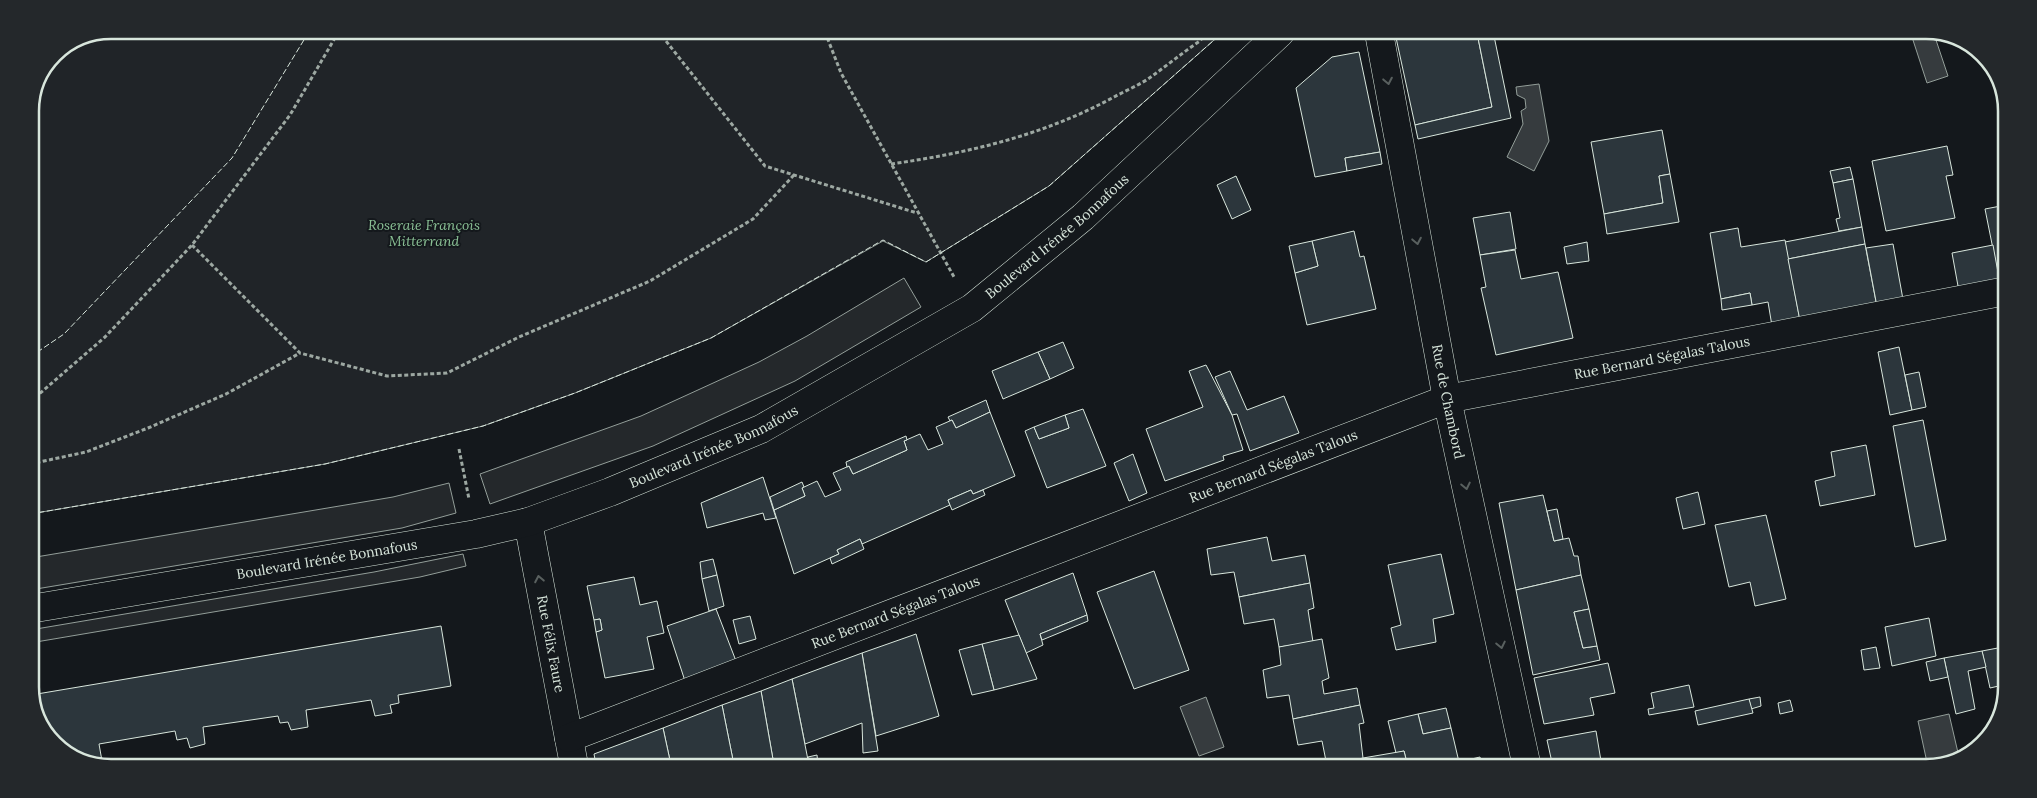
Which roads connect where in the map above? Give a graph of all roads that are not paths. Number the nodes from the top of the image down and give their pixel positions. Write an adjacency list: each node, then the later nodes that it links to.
1 (1274, 39): 5 (street, Boulevard Irénée Bonnafous)
2 (1380, 39): 4 (street, Rue de Chambord, one-way to 4)
3 (1998, 293): 4 (street, Rue Bernard Ségalas Talous)
4 (1447, 399): 7 (street, Rue Bernard Ségalas Talous); 9 (street, Rue de Chambord, one-way to 9)
5 (528, 522): 6 (street, Boulevard Irénée Bonnafous); 7 (street, Rue Félix Faure, one-way to 5)
6 (39, 607)
7 (569, 738): 8 (street, Rue Félix Faure)
8 (573, 759)
9 (1525, 759)

